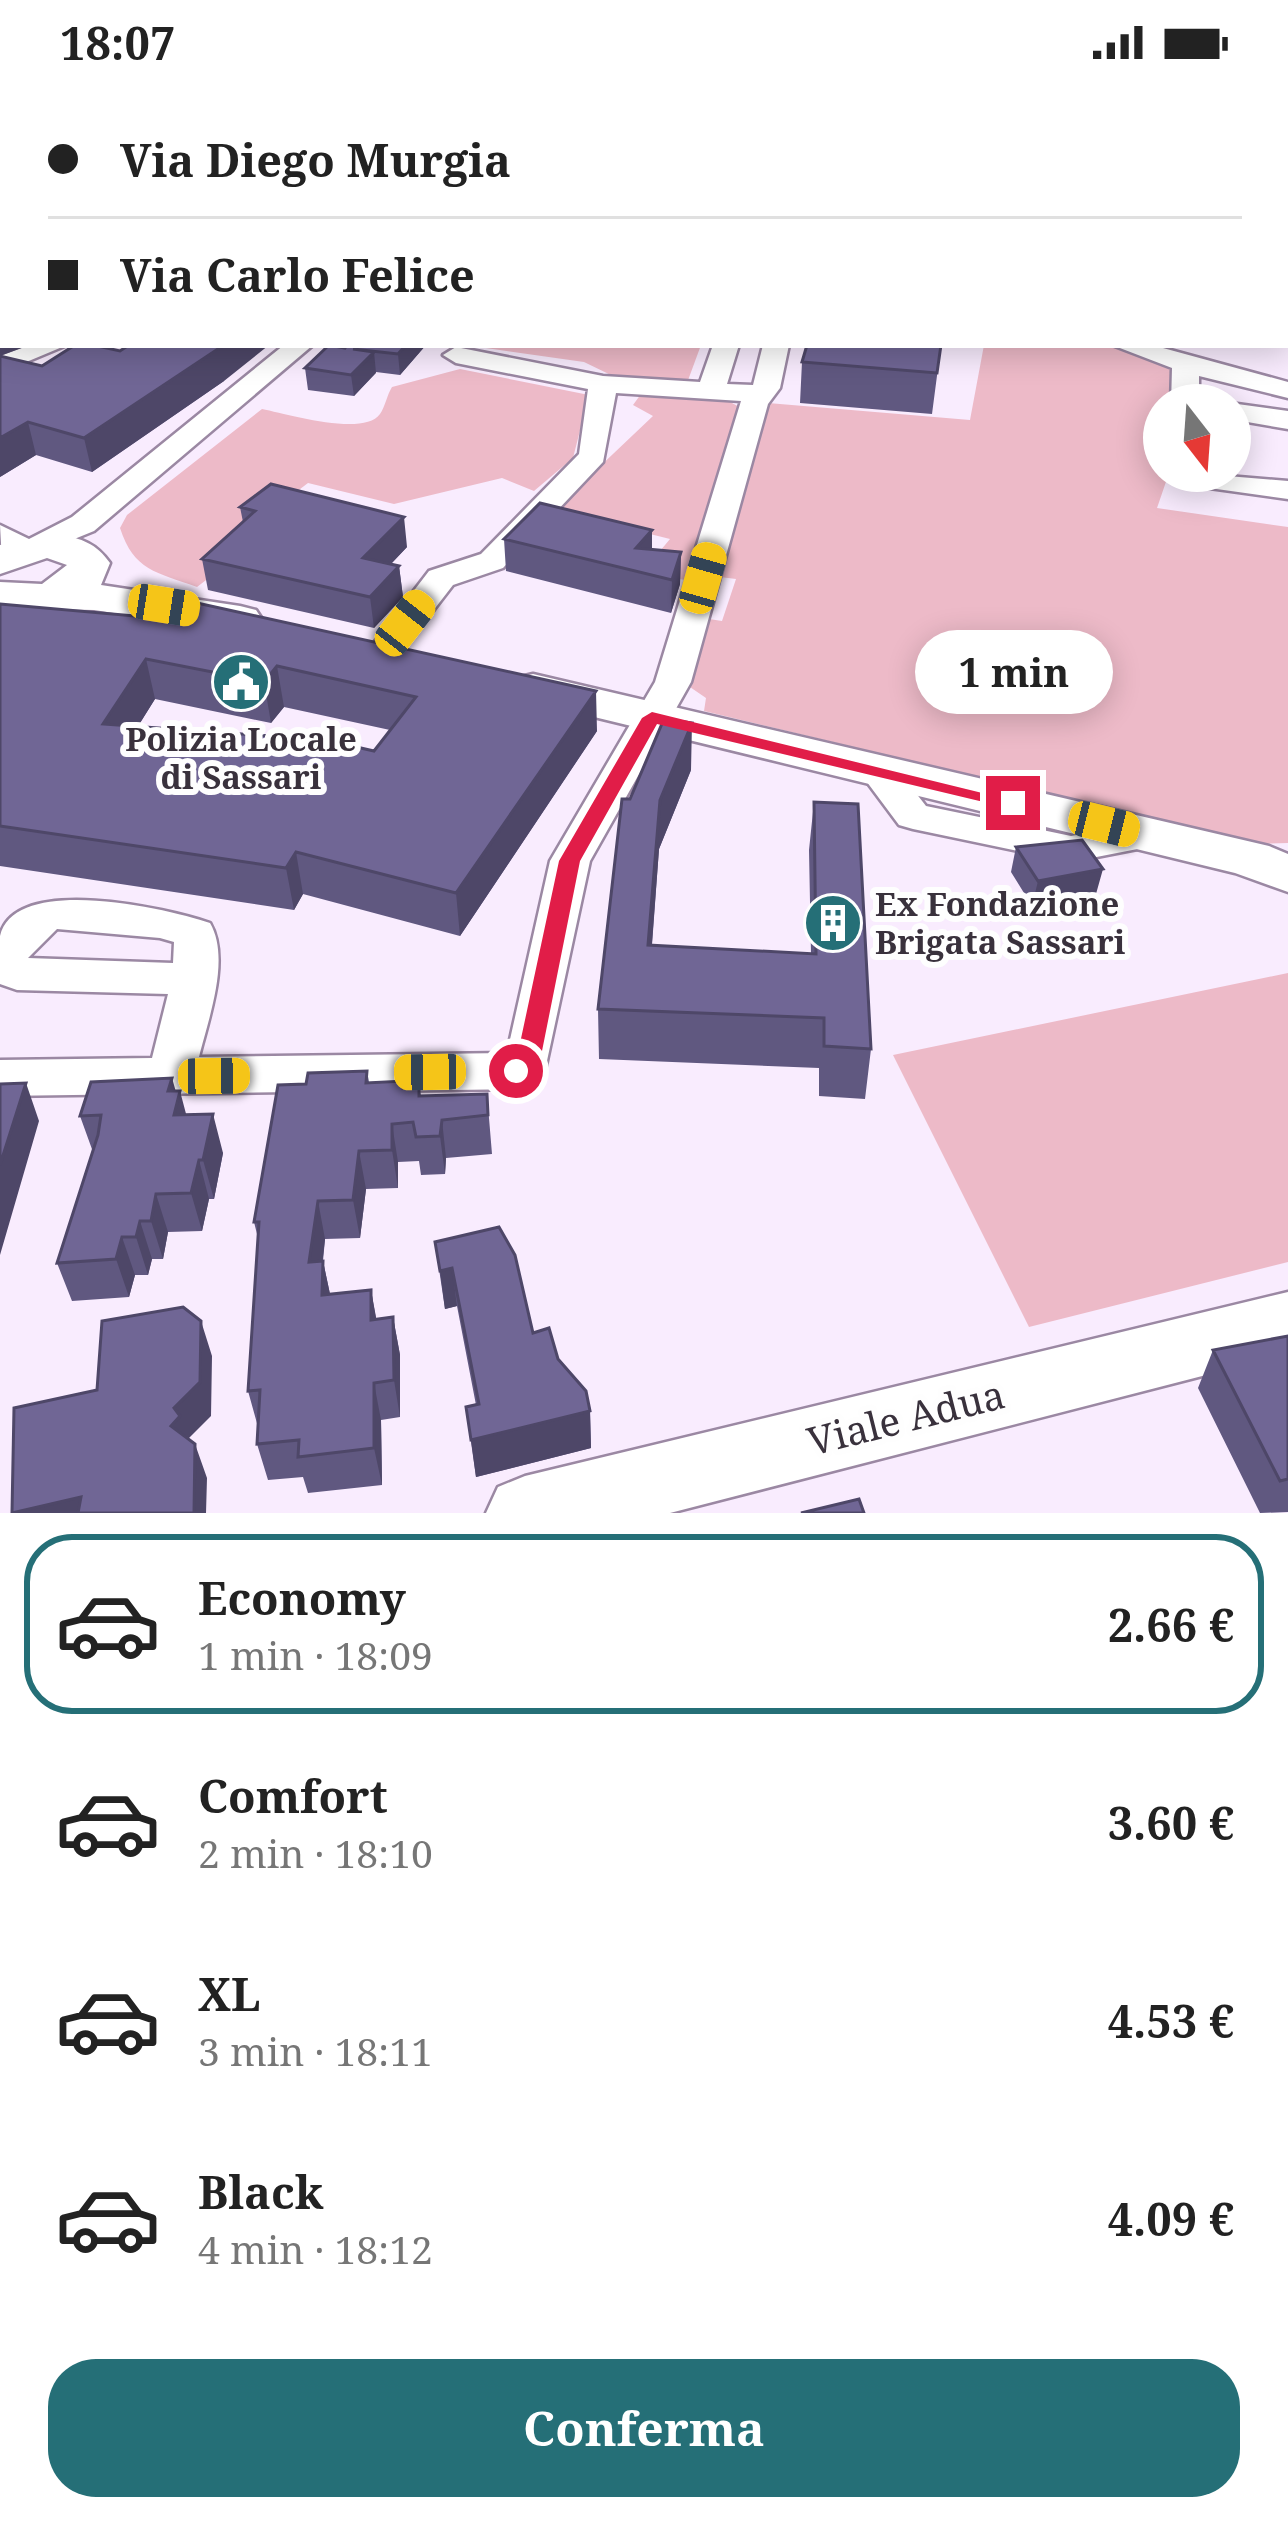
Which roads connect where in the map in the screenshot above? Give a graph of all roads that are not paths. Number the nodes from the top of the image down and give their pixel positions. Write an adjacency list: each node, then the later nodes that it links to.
1 (46, 348): 9 (street)
2 (296, 348): 19 (street)
3 (726, 348): 14 (street)
4 (775, 348): 15 (street)
5 (1135, 348): 8 (street)
6 (86, 355): 9 (street)
7 (456, 355): 11 (street)
8 (1186, 364): 10 (street); 12 (street); 13 (street)
9 (0, 366)
10 (1288, 373)
11 (603, 384): 14 (street); 25 (street)
12 (1186, 384)
13 (1288, 390)
14 (710, 392): 15 (street)
15 (760, 394): 27 (street)
16 (1251, 414): 17 (street)
17 (1288, 420)
18 (1251, 485): 20 (street)
19 (122, 488): 21 (street); 22 (street)
20 (1288, 490)
21 (87, 559): 22 (main road); 23 (main road)
22 (12, 573): 23 (main road)
23 (217, 614): 24 (main road)
24 (288, 630)
25 (385, 653)
26 (492, 679): 27 (main road)
27 (652, 718): 28 (main road); 29 (street)
28 (1275, 864)
29 (0, 1078)
30 (1288, 1323): 31 (main road, Viale Adua)
31 (525, 1513)

